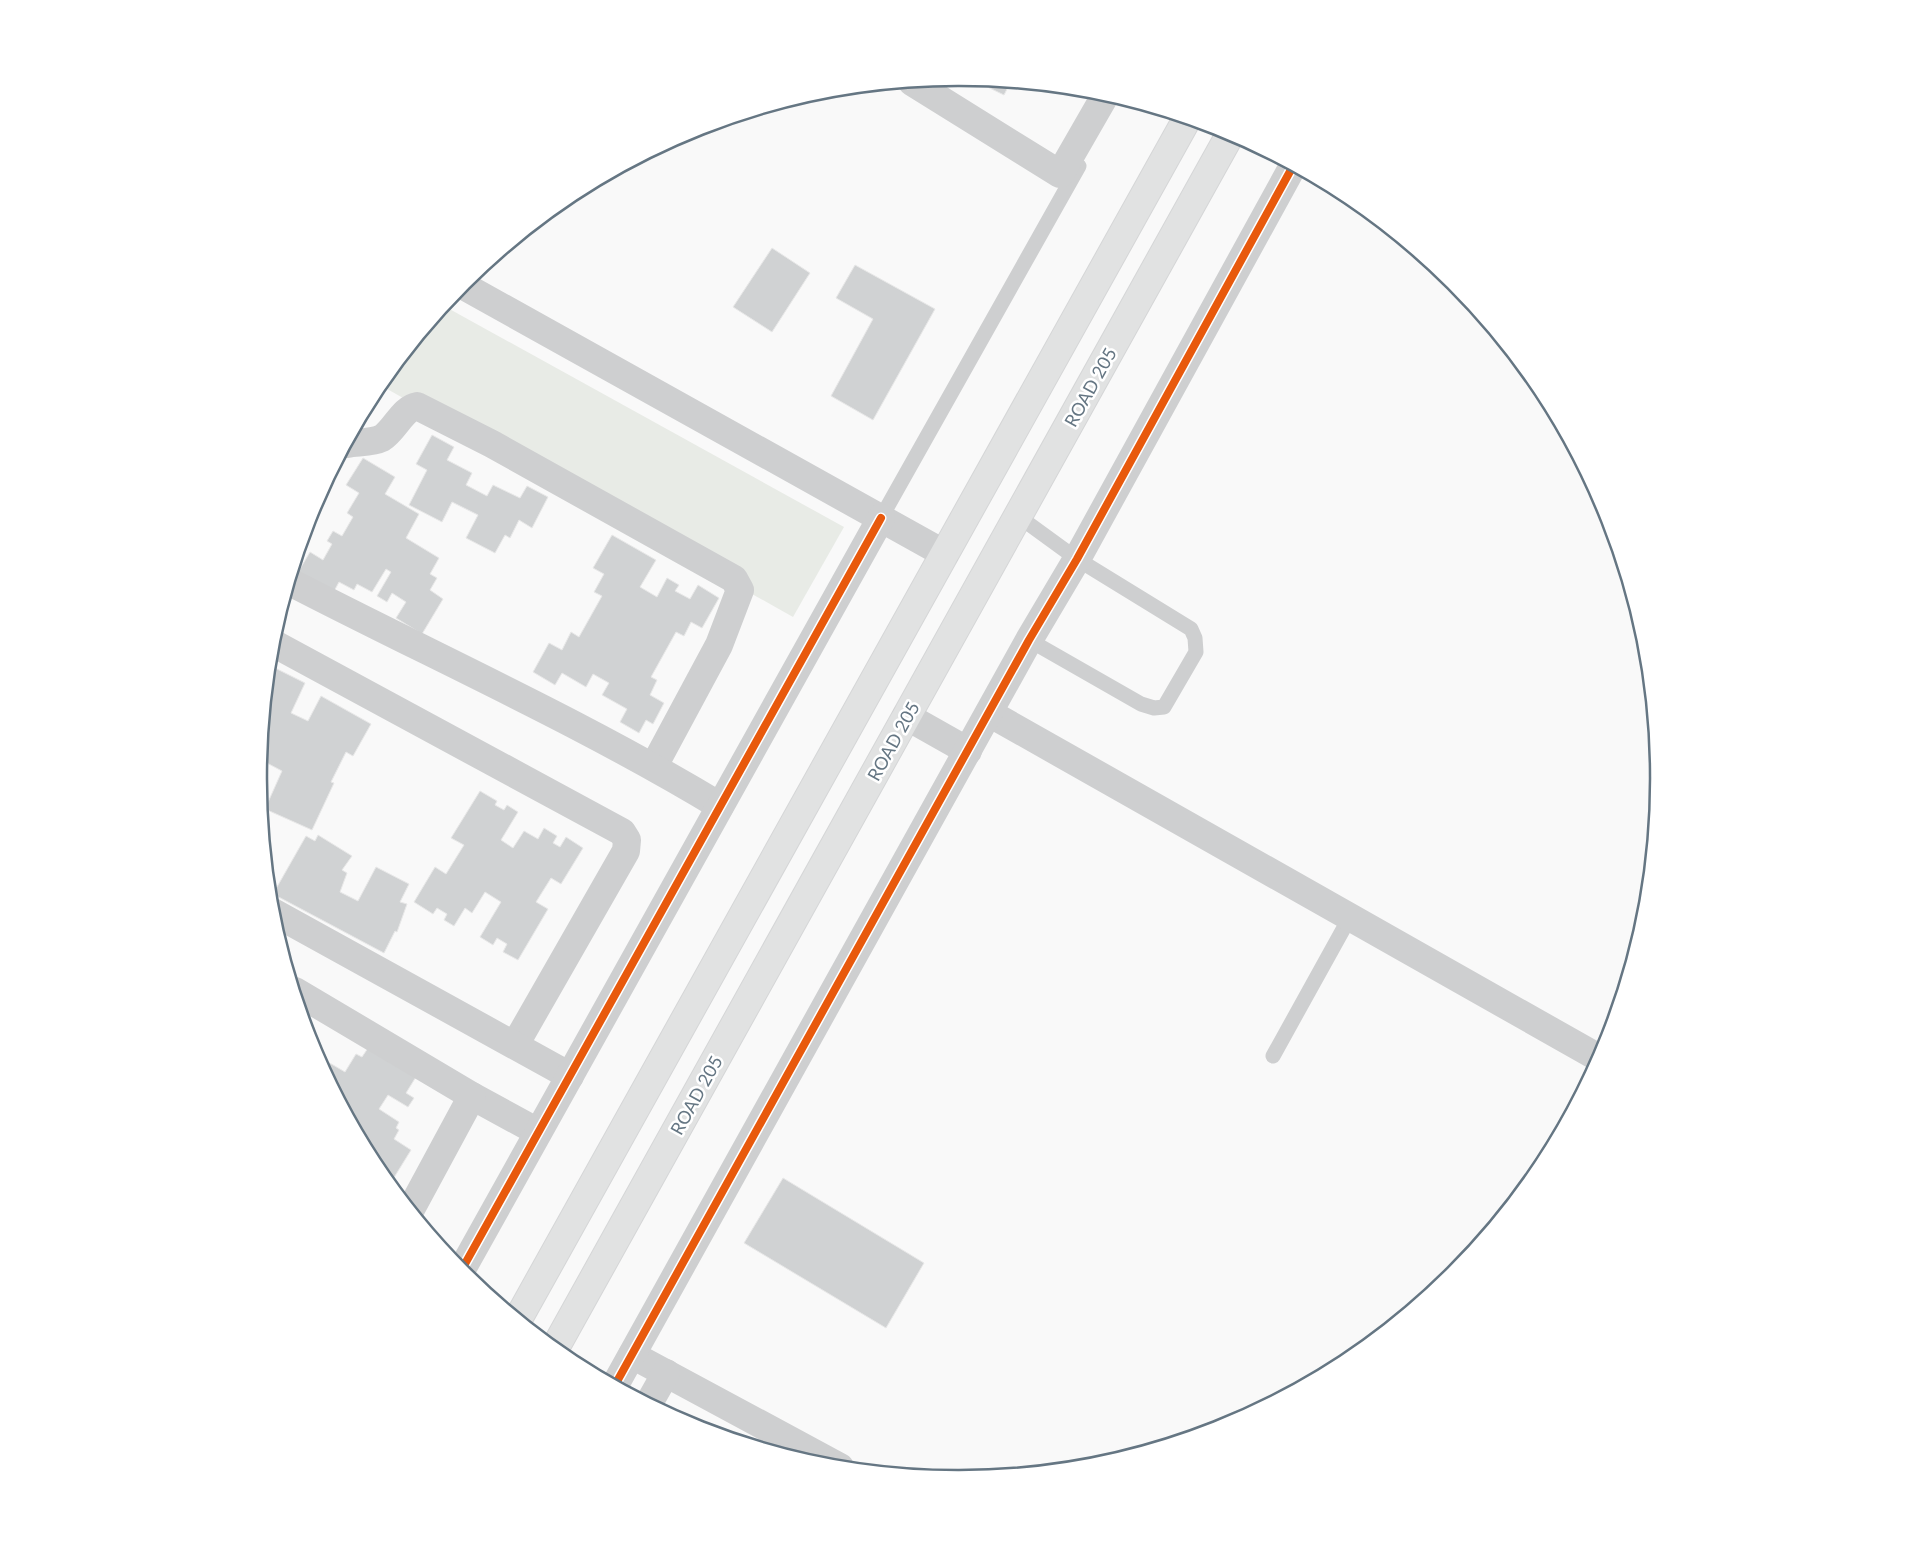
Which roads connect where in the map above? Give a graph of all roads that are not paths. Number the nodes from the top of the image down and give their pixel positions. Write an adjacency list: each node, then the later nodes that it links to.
1 (921, 88): 2 (street)
2 (1107, 105): 9 (lane)
3 (1185, 124): 10 (main road)
4 (1227, 141): 8 (main road, ROAD 205)
5 (1290, 172): 11 (street)
6 (469, 289): 9 (street)
7 (353, 443): 18 (street)
8 (1018, 516): 11 (lane); 16 (main road, ROAD 205)
9 (881, 518): 10 (street); 19 (street)
10 (945, 554): 31 (main road)
11 (1076, 559): 13 (street); 13 (lane)
12 (294, 584): 18 (street)
13 (1029, 640): 15 (street)
14 (279, 647): 23 (street)
15 (989, 713): 17 (street); 21 (street)
16 (906, 716): 17 (street); 32 (main road, ROAD 205)
17 (968, 751): 33 (street)
18 (654, 766): 19 (street)
19 (720, 806): 26 (street)
20 (281, 916): 23 (street)
21 (1350, 917): 24 (street); 25 (lane)
22 (301, 995): 27 (street)
23 (515, 1045): 26 (street)
24 (1593, 1054)
25 (1273, 1056)
26 (570, 1076): 28 (street)
27 (472, 1096): 28 (street); 29 (street)
28 (538, 1132): 30 (street)
29 (414, 1204)
30 (465, 1263)
31 (521, 1314)
32 (558, 1341)
33 (632, 1355): 34 (street); 35 (street)
34 (666, 1373): 36 (street); 37 (street)
35 (618, 1380)
36 (652, 1398)
37 (817, 1454)

